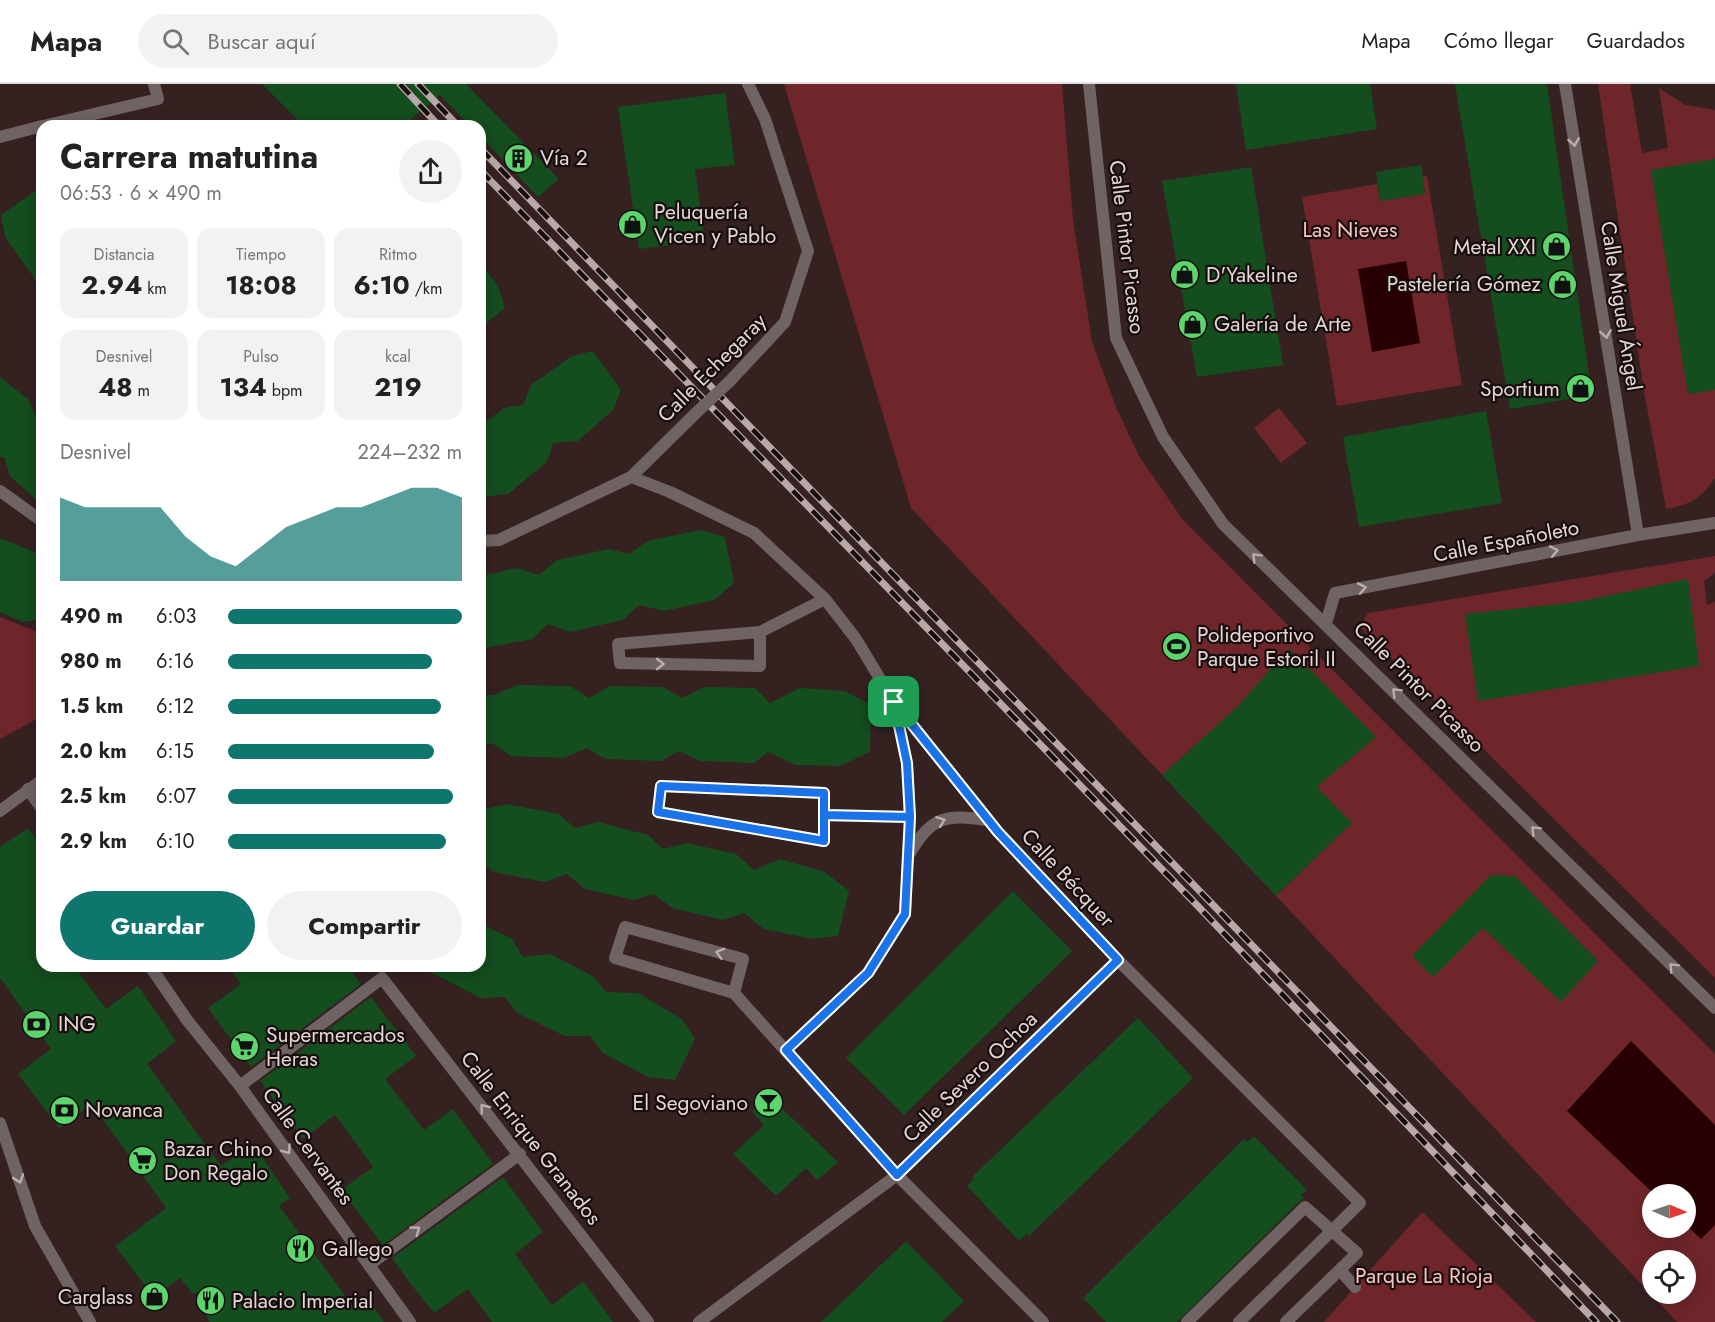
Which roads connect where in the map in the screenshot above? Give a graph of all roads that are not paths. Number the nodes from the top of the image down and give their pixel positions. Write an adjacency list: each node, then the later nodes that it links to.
1 (154, 84): 5 (street)
2 (748, 84): 8 (street, Calle Echegaray, bridge)
3 (1089, 84): 15 (street, Calle Pintor Picasso, one-way to 3)
4 (1565, 84): 12 (street, Calle Miguel Ángel, one-way to 12)
5 (76, 120)
6 (36, 130): 7 (street)
7 (0, 137)
8 (631, 477): 13 (street, Calle Echegaray); 14 (street, Calle Bécquer)
9 (0, 491): 10 (street)
10 (36, 517)
11 (1715, 523): 12 (street, Calle Españoleto)
12 (1638, 535): 15 (street, Calle Españoleto, one-way to 12)
13 (486, 541)
14 (825, 599): 16 (street); 17 (street, Calle Bécquer)
15 (1326, 623): 29 (street, Calle Pintor Picasso, one-way to 15)
16 (760, 632): 16 (street, one-way to 16)
17 (894, 702): 23 (street); 24 (street, Calle Bécquer)
18 (36, 784): 19 (street)
19 (28, 789): 20 (street); 21 (street)
20 (36, 800)
21 (0, 811)
22 (824, 815): 22 (street); 23 (street)
23 (910, 817): 25 (street)
24 (987, 820): 25 (street, one-way to 24); 26 (street, Calle Bécquer)
25 (910, 854): 30 (street)
26 (1118, 960): 34 (street, Calle Severo Ochoa); 35 (street, Calle Bécquer)
27 (154, 972): 31 (street, Calle Cervantes)
28 (734, 993): 28 (street, one-way to 28); 30 (street)
29 (1715, 1008)
30 (786, 1050): 34 (street)
31 (240, 1086): 33 (street, Calle Enrique Granados, one-way to 31); 36 (street, Calle Cervantes, one-way to 36)
32 (0, 1123): 39 (street, one-way to 39)
33 (520, 1154): 36 (street, one-way to 33); 41 (street, Calle Enrique Granados)
34 (897, 1175): 42 (street, Calle Severo Ochoa); 43 (street)
35 (1332, 1230): 37 (street); 44 (street); 45 (street, Calle Bécquer)
36 (369, 1265): 40 (street, Calle Cervantes)
37 (1340, 1270): 38 (street); 46 (street)
38 (1355, 1287)
39 (90, 1322)
40 (410, 1322)
41 (648, 1322)
42 (699, 1322)
43 (1043, 1322)
44 (1187, 1322)
45 (1239, 1322)
46 (1286, 1322)

